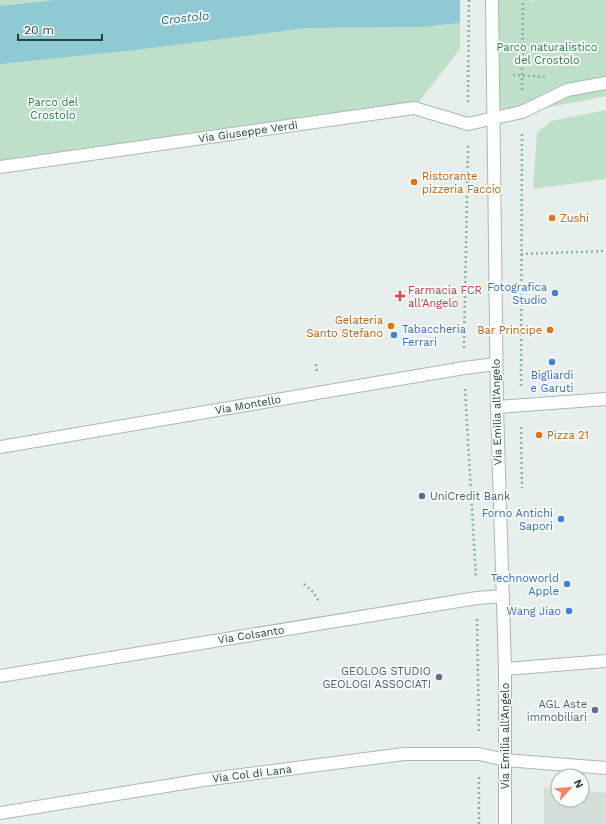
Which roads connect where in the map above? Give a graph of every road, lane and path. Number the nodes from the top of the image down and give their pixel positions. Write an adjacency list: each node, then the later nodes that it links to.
1 (468, 0): 6 (path)
2 (492, 0): 5 (street, Via Emilia all'Angelo)
3 (523, 0): 4 (path)
4 (523, 74): 5 (path); 7 (path); 9 (path)
5 (492, 75): 6 (path); 10 (street, Via Emilia all'Angelo)
6 (468, 76): 11 (path)
7 (546, 76)
8 (606, 83): 9 (street, Via Giuseppe Verdi)
9 (522, 112): 10 (street, Via Giuseppe Verdi); 14 (path)
10 (494, 118): 11 (street, Via Giuseppe Verdi); 15 (street, Via Emilia all'Angelo)
11 (468, 124): 12 (street, Via Giuseppe Verdi); 16 (path)
12 (0, 167)
13 (606, 251): 14 (path)
14 (522, 254): 18 (path)
15 (496, 364): 16 (street, Via Montello); 19 (street, Via Emilia all'Angelo)
16 (464, 368): 20 (street, Via Montello); 24 (path)
17 (606, 399): 18 (street)
18 (521, 405): 19 (street); 21 (path)
19 (497, 407): 23 (street, Via Emilia all'Angelo)
20 (0, 446)
21 (522, 494)
22 (304, 584): 25 (path)
23 (503, 596): 24 (street, Via Colsanto); 27 (street, Via Emilia all'Angelo)
24 (477, 598): 28 (street, Via Colsanto); 29 (path)
25 (322, 606)
26 (606, 661): 27 (street)
27 (505, 669): 30 (street, Via Emilia all'Angelo)
28 (0, 676)
29 (479, 754): 30 (street, Via Col di Lana); 32 (street, Via Col di Lana); 33 (path)
30 (506, 760): 31 (street, Via Col di Lana); 34 (street, Via Emilia all'Angelo)
31 (606, 768)
32 (0, 813)
33 (479, 824)
34 (506, 824)

